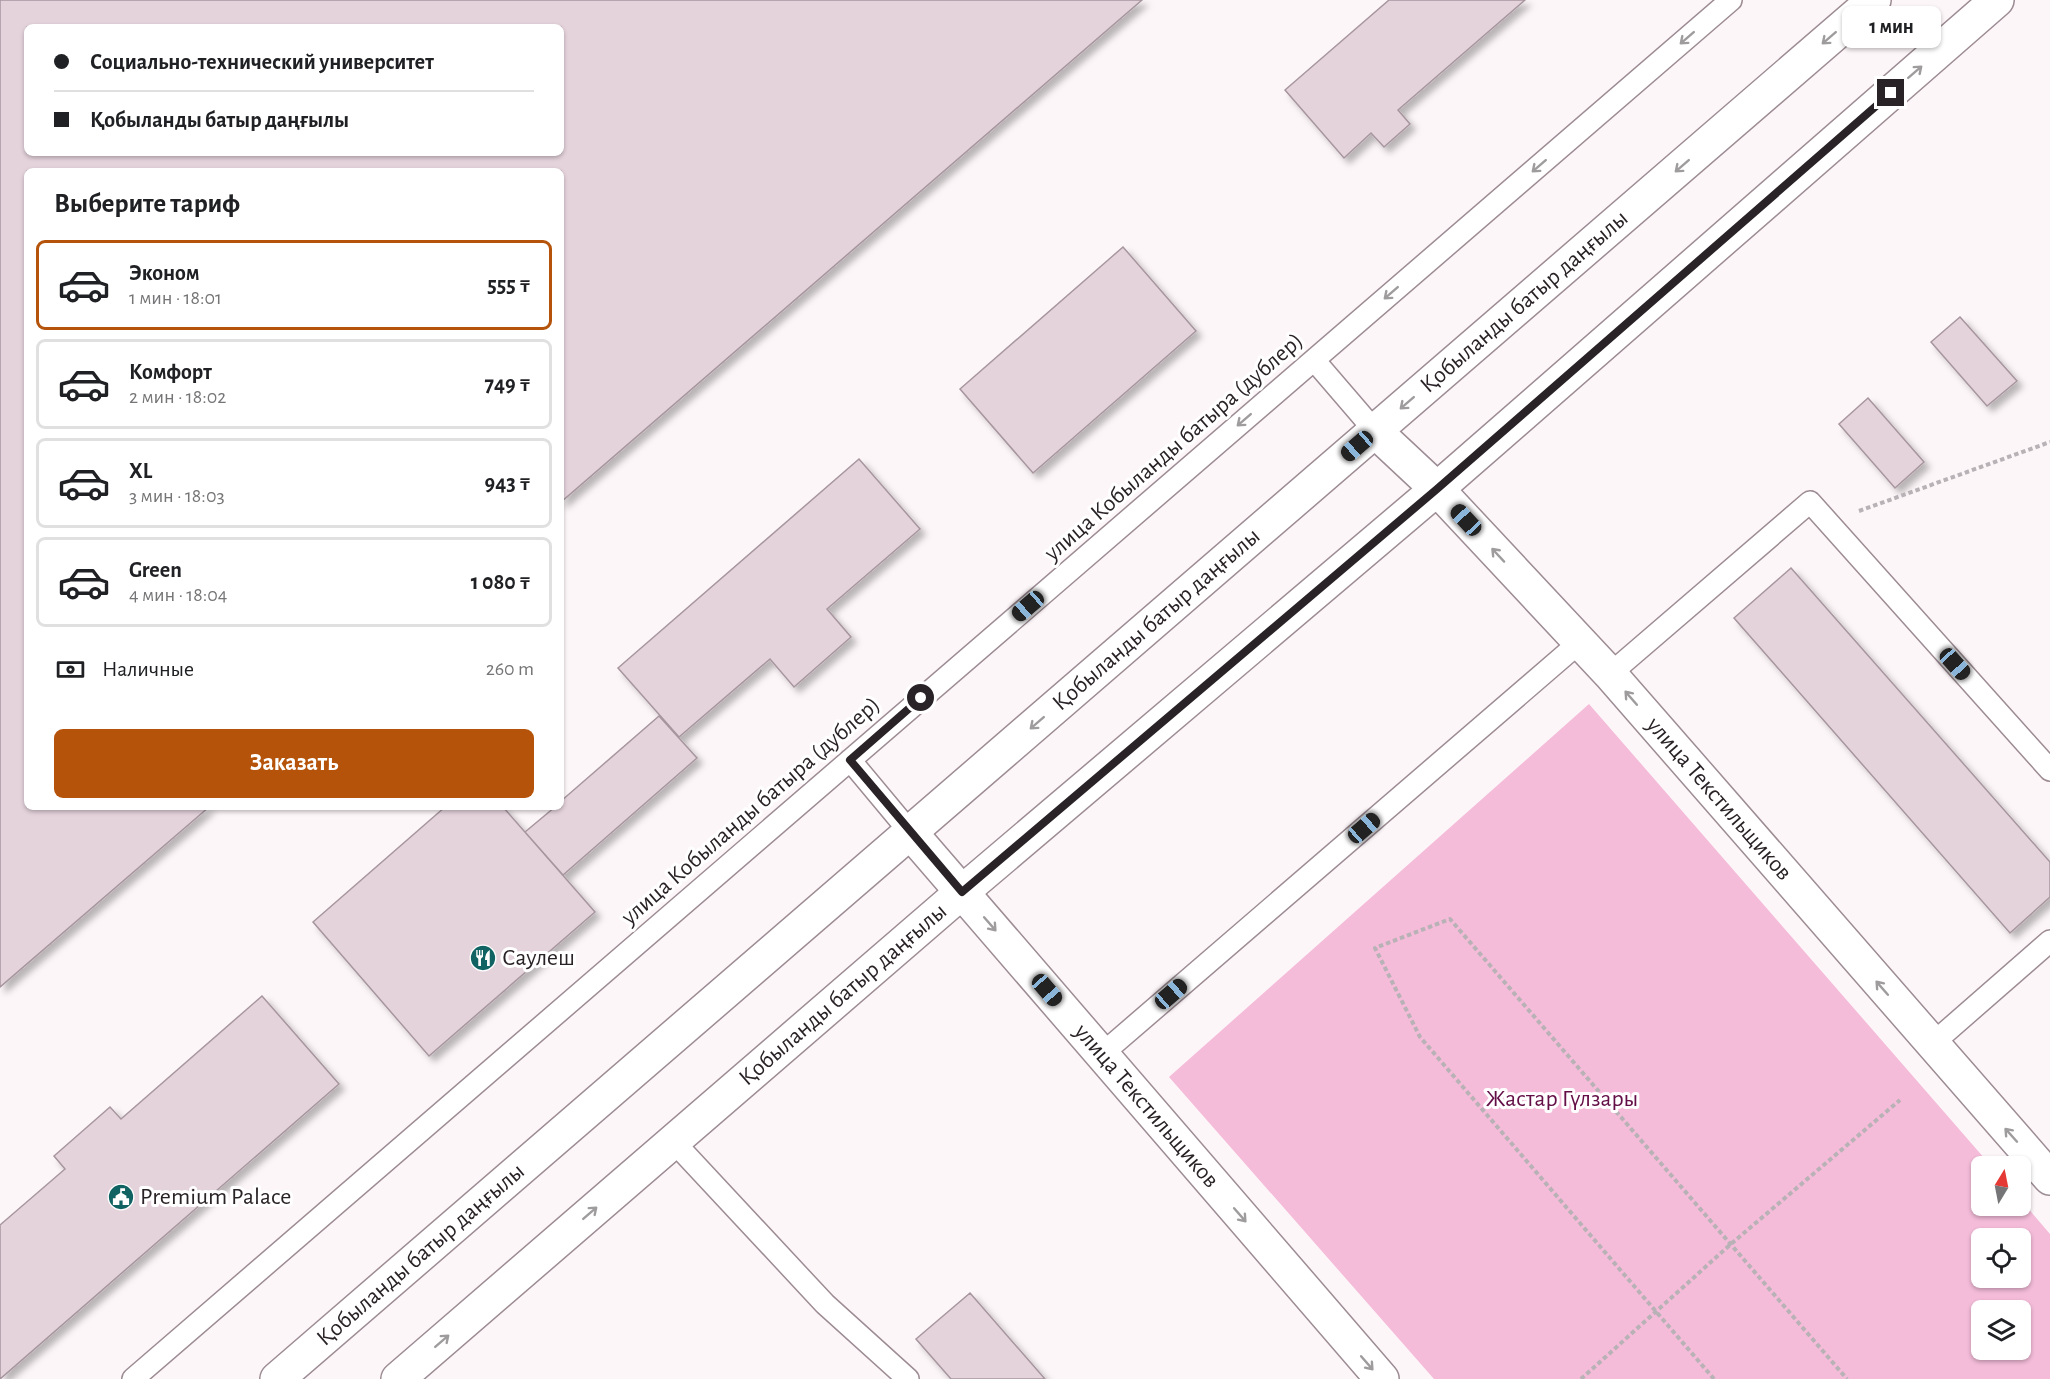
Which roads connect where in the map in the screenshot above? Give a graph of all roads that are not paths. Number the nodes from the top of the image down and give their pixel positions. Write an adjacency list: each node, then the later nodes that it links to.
1 (1731, 0): 4 (lane, улица Кобыланды батыра (дублер), one-way to 4)
2 (1874, 0): 5 (street, Қобыланды батыр даңғылы, one-way to 5)
3 (1997, 0): 6 (street, Қобыланды батыр даңғылы, one-way to 3)
4 (1314, 360): 5 (lane); 9 (lane, улица Кобыланды батыра (дублер), one-way to 9)
5 (1375, 431): 6 (street, улица Текстильщиков); 11 (street, Қобыланды батыр даңғылы, one-way to 11)
6 (1437, 489): 7 (street, улица Текстильщиков, one-way to 6); 12 (street, Қобыланды батыр даңғылы)
7 (1580, 642): 8 (street, улица Текстильщиков); 15 (lane)
8 (1610, 674): 10 (lane); 14 (street, улица Текстильщиков, one-way to 8)
9 (850, 760): 11 (lane); 18 (lane, улица Кобыланды батыра (дублер))
10 (2050, 770)
11 (910, 832): 12 (street, улица Текстильщиков); 19 (street, Қобыланды батыр даңғылы)
12 (962, 892): 15 (street, улица Текстильщиков, one-way to 15); 16 (street, Қобыланды батыр даңғылы)
13 (2050, 941): 14 (lane)
14 (1931, 1045): 17 (street, улица Текстильщиков, one-way to 14)
15 (1102, 1054): 22 (street, улица Текстильщиков, one-way to 22)
16 (673, 1141): 20 (street, Қобыланды батыр даңғылы, one-way to 16); 21 (lane)
17 (2050, 1178)
18 (133, 1379)
19 (277, 1379)
20 (398, 1379)
21 (908, 1379)
22 (1382, 1379)

